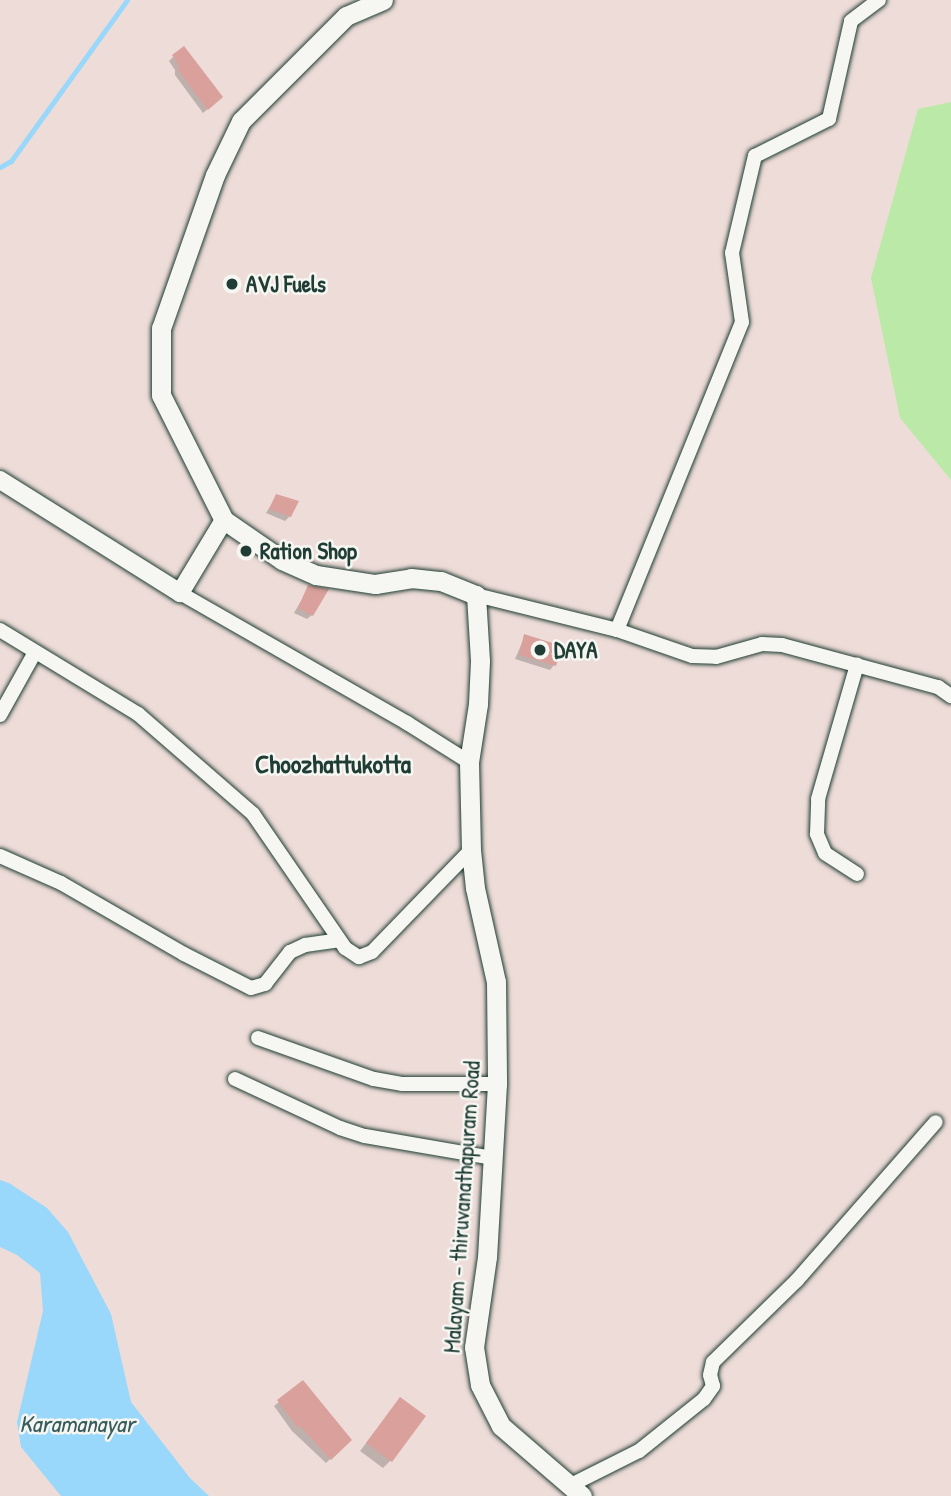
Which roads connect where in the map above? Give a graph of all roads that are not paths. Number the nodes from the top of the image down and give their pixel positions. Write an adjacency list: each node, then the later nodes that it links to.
1 (383, 0): 4 (main road)
2 (879, 0): 8 (street)
3 (0, 480): 5 (street)
4 (225, 520): 5 (street); 6 (main road)
5 (180, 593): 13 (street)
6 (476, 595): 8 (street); 13 (main road, Malayam - thiruvanathapuram Road)
7 (0, 629): 9 (street)
8 (617, 630): 10 (street)
9 (35, 652): 12 (street); 17 (street)
10 (857, 664): 11 (street); 16 (street)
11 (951, 696)
12 (0, 715)
13 (469, 762): 14 (main road, Malayam - thiruvanathapuram Road)
14 (471, 850): 17 (street); 20 (main road, Malayam - thiruvanathapuram Road)
15 (0, 856): 17 (street)
16 (857, 874)
17 (340, 940)
18 (258, 1038): 20 (street)
19 (235, 1079): 22 (street)
20 (497, 1084): 22 (main road, Malayam - thiruvanathapuram Road)
21 (936, 1122): 23 (street)
22 (492, 1158): 23 (main road, Malayam - thiruvanathapuram Road)
23 (576, 1491)

